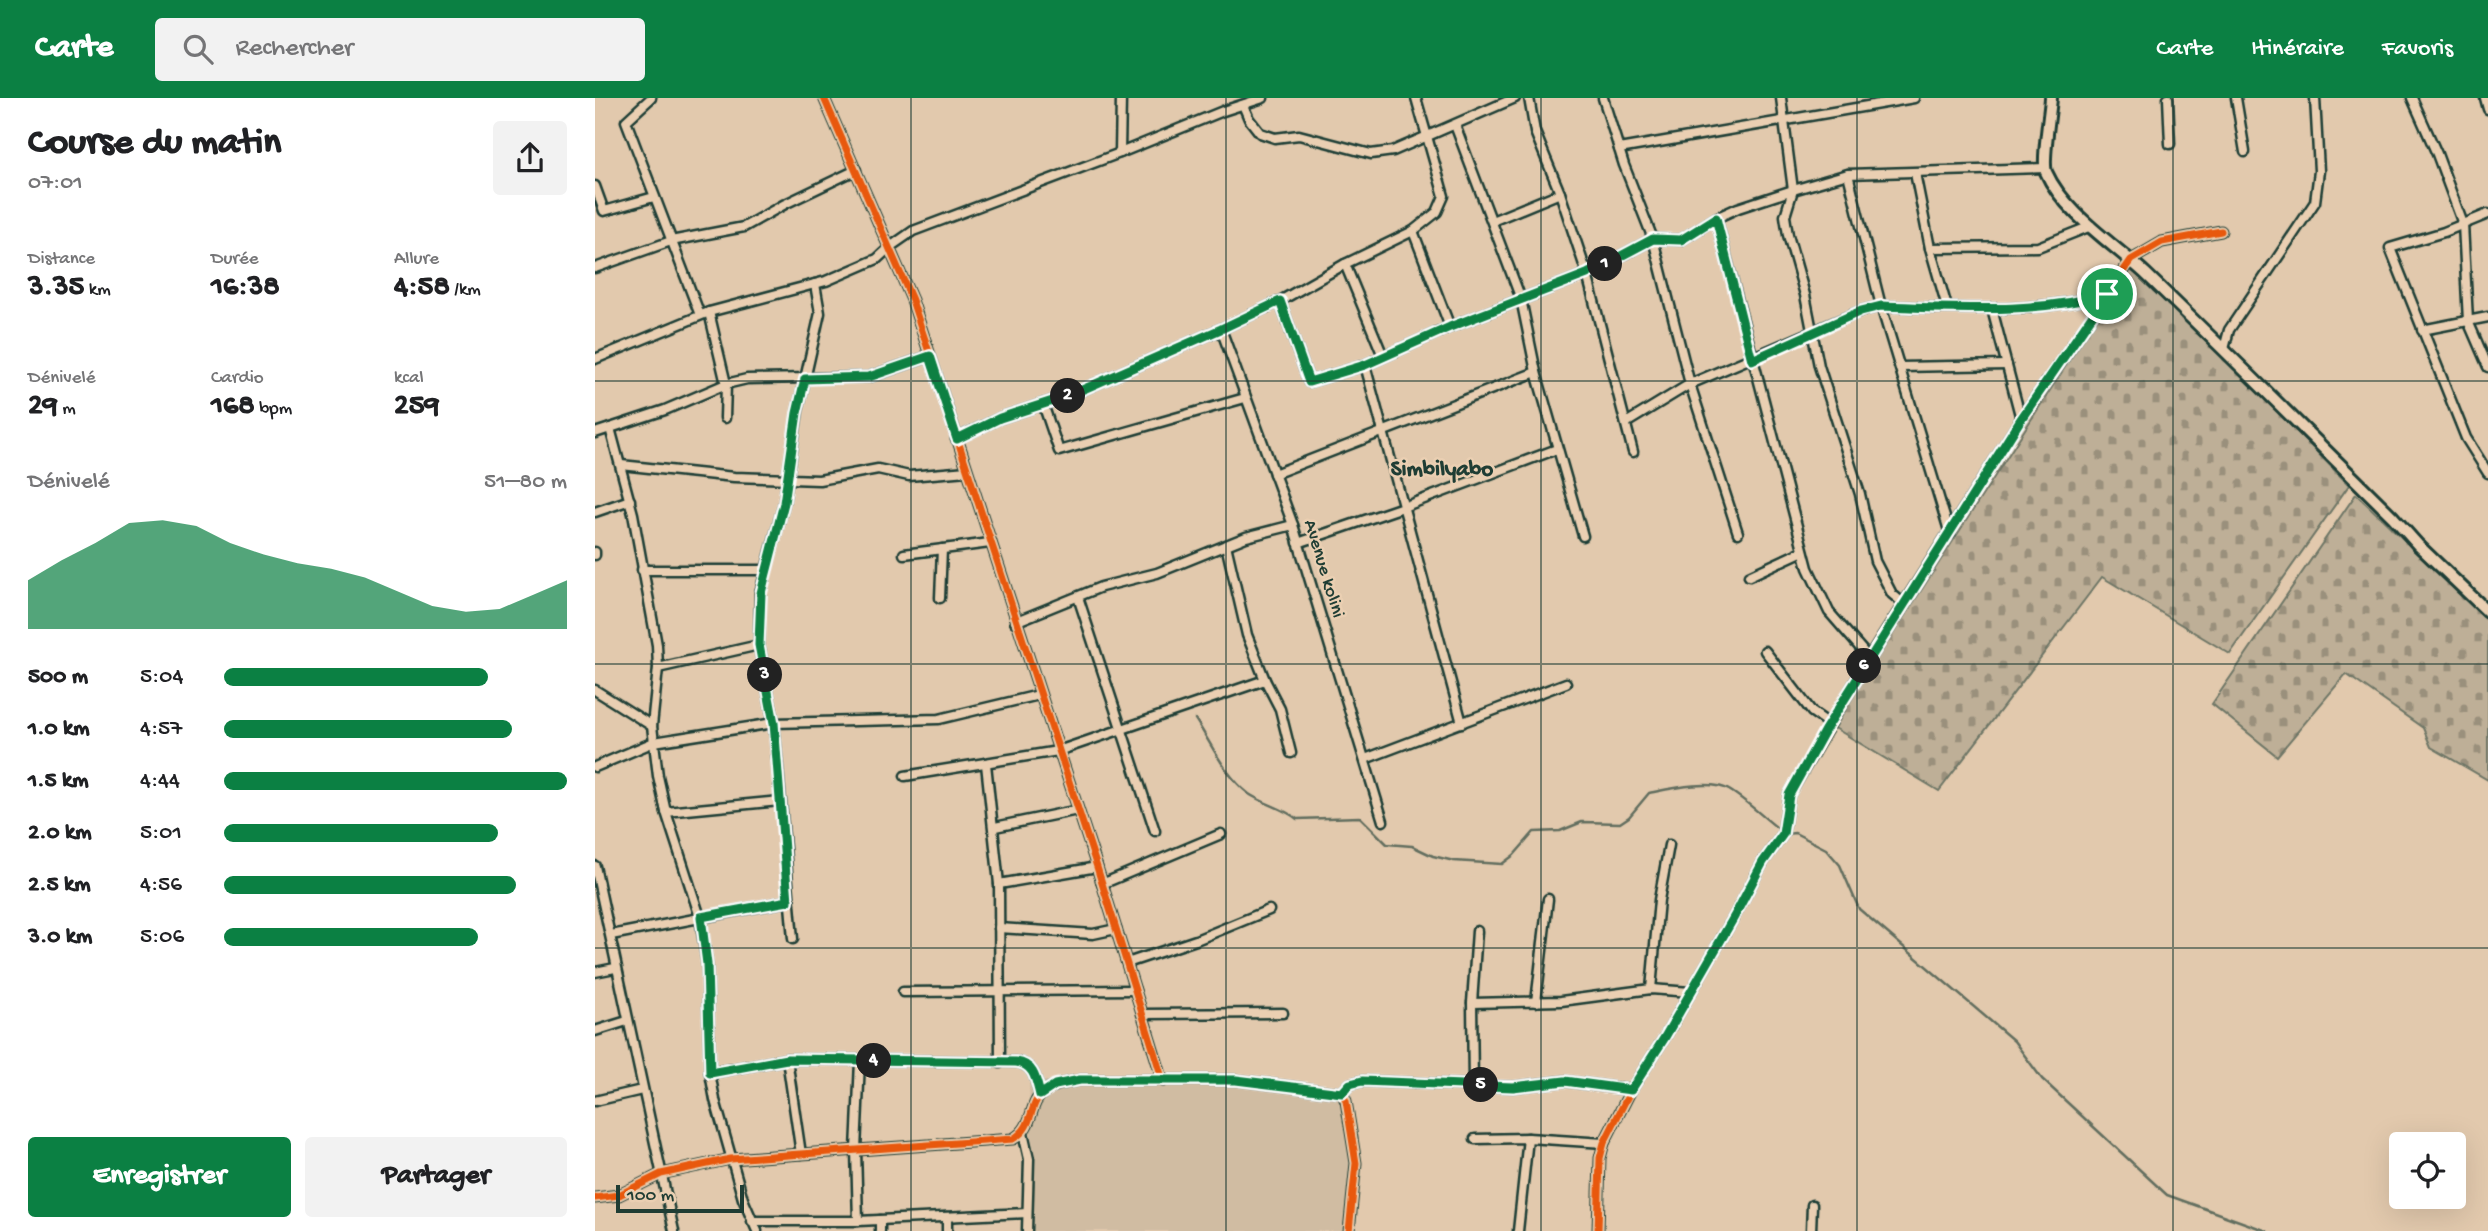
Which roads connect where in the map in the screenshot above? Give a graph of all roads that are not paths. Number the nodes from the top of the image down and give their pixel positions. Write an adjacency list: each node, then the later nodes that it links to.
1 (651, 98): 33 (street)
2 (824, 98): 27 (street)
3 (1121, 98): 25 (street)
4 (1263, 98): 17 (street)
5 (1416, 98): 21 (street)
6 (1515, 98): 20 (street)
7 (1529, 98): 32 (street)
8 (1603, 98): 23 (street)
9 (1781, 98): 19 (street)
10 (1914, 98): 19 (street)
11 (2051, 98): 26 (street)
12 (2168, 98): 22 (street)
13 (2236, 98): 24 (street)
14 (2315, 98): 63 (street)
15 (2413, 98): 37 (street)
16 (2486, 98): 18 (street)
17 (1243, 105): 21 (street); 25 (street)
18 (2488, 106)
19 (1783, 120): 23 (street); 31 (street)
20 (1455, 125): 21 (street); 36 (street)
21 (1428, 136): 39 (street)
22 (2170, 144)
23 (1619, 149): 41 (street)
24 (2245, 152)
25 (1120, 153): 43 (street)
26 (2045, 168): 28 (street); 38 (street)
27 (856, 170): 42 (street); 43 (street)
28 (1915, 173): 29 (street); 44 (street)
29 (1848, 174): 31 (street); 53 (street)
30 (595, 186): 33 (street)
31 (1793, 190): 35 (street); 62 (street)
32 (1560, 193): 36 (street); 48 (street)
33 (654, 197): 42 (street)
34 (2488, 214): 37 (street)
35 (1716, 218): 41 (street); 67 (street)
36 (1492, 221): 51 (street)
37 (2463, 224): 58 (street); 61 (street)
38 (2091, 226): 44 (street); 45 (street)
39 (1413, 231): 46 (street); 59 (street)
40 (2221, 231): 45 (street)
41 (1653, 239): 48 (street); 75 (street)
42 (671, 241): 47 (street); 56 (street)
43 (890, 247): 49 (street); 64 (street)
44 (1930, 248): 54 (street)
45 (2131, 260): 50 (street); 63 (street)
46 (1345, 264): 52 (street); 65 (street)
47 (595, 268)
48 (1587, 274): 51 (street); 80 (street)
49 (815, 284): 56 (street); 73 (street)
50 (2107, 294): 55 (street); 79 (street)
51 (1521, 299): 59 (street); 72 (street)
52 (1280, 301): 60 (street); 68 (street)
53 (1881, 306): 54 (street); 62 (street); 70 (street)
54 (1947, 307): 55 (street)
55 (1992, 309): 69 (street)
56 (705, 314): 66 (street); 74 (street)
57 (2488, 317): 58 (street)
58 (2467, 321): 61 (street); 71 (street)
59 (1450, 327): 65 (street)
60 (1221, 329): 76 (street, Avenue kolini); 77 (street)
61 (2422, 330): 89 (street)
62 (1811, 332): 67 (street); 110 (street)
63 (2224, 349): 111 (street)
64 (930, 356): 73 (street); 84 (street)
65 (1383, 356): 68 (street)
66 (595, 359)
67 (1752, 360): 75 (street); 103 (street)
68 (1365, 365): 82 (street)
69 (2007, 365): 70 (street); 79 (street)
70 (1901, 367): 97 (street)
71 (2488, 367)
72 (1536, 372): 82 (street); 85 (street)
73 (805, 379): 74 (street); 91 (street)
74 (726, 384): 78 (street); 81 (street)
75 (1690, 384): 80 (street); 96 (street)
76 (1245, 398): 77 (street); 90 (street, Avenue kolini)
77 (1043, 404): 84 (street)
78 (725, 418)
79 (2021, 419): 97 (street)
80 (1626, 423): 86 (street)
81 (610, 428): 83 (street); 87 (street)
82 (1385, 431): 90 (street); 93 (street)
83 (595, 433)
84 (957, 439): 88 (street)
85 (1557, 449): 93 (street); 98 (street)
86 (1633, 452)
87 (621, 465): 91 (street); 92 (street)
88 (967, 471): 91 (street); 99 (street)
89 (2488, 472)
90 (1274, 474): 95 (street, Avenue kolini)
91 (789, 478): 106 (street)
92 (630, 500): 94 (street); 105 (street)
93 (1403, 507): 100 (street); 122 (street)
94 (595, 512)
95 (1293, 525): 100 (street, Avenue kolini); 101 (street)
96 (1738, 533)
97 (1950, 534): 110 (street)
98 (1583, 536)
99 (990, 543): 102 (street); 112 (street)
100 (1298, 543): 129 (street, Avenue kolini)
101 (1226, 545): 108 (street); 117 (street)
102 (941, 549): 104 (street); 109 (street)
103 (1803, 551): 107 (street); 115 (street)
104 (904, 554)
105 (642, 570): 106 (street); 116 (street)
106 (766, 570): 113 (street)
107 (1749, 576)
108 (1078, 597): 112 (street); 125 (street)
109 (940, 598)
110 (1904, 604): 115 (street)
111 (2487, 610)
112 (1015, 622): 120 (street)
113 (759, 645): 116 (street); 121 (street)
114 (1765, 651): 123 (street)
115 (1869, 658): 123 (street)
116 (658, 668): 124 (street)
117 (1265, 680): 125 (street); 128 (street)
118 (1566, 683): 122 (street)
119 (595, 690): 124 (street)
120 (1039, 695): 121 (street); 127 (street)
121 (774, 723): 126 (street); 133 (street)
122 (1462, 723): 129 (street)
123 (1829, 724): 161 (street)
124 (652, 726): 126 (street)
125 (1122, 729): 127 (street); 138 (street)
126 (654, 742): 131 (street); 135 (street)
127 (1058, 751): 130 (street); 134 (street)
128 (1291, 753)
129 (1365, 759): 136 (street, Avenue kolini)
130 (986, 764): 132 (street); 137 (street)
131 (595, 767)
132 (905, 776)
133 (780, 801): 135 (street); 146 (street)
134 (1078, 810): 137 (street); 141 (street)
135 (666, 811): 148 (street)
136 (1383, 821)
137 (995, 827): 143 (street)
138 (1155, 831)
139 (1221, 834): 144 (street)
140 (1669, 845): 158 (street)
141 (1097, 867): 143 (street); 144 (street)
142 (595, 868): 152 (street)
143 (999, 884): 149 (street)
144 (1102, 884): 150 (street)
145 (1548, 899): 162 (street)
146 (788, 901): 148 (street); 153 (street)
147 (1269, 910): 154 (street)
148 (701, 917): 152 (street); 171 (street)
149 (999, 928): 150 (street); 160 (street)
150 (1116, 929): 154 (street)
151 (1477, 931): 163 (street)
152 (611, 935): 155 (street)
153 (793, 939)
154 (1127, 963): 157 (street)
155 (615, 968): 156 (street); 166 (street)
156 (595, 972)
157 (1135, 989): 160 (street); 165 (street)
158 (1651, 989): 161 (street); 162 (street)
159 (903, 992): 160 (street)
160 (1000, 992): 170 (street)
161 (1690, 992): 175 (street)
162 (1536, 1002): 163 (street)
163 (1472, 1003): 173 (street)
164 (1283, 1013): 165 (street)
165 (1142, 1014): 172 (street)
166 (627, 1021): 167 (street); 174 (street)
167 (595, 1031)
168 (787, 1059): 169 (street); 171 (street); 184 (street)
169 (860, 1061): 170 (street); 183 (street)
170 (1000, 1063): 177 (street)
171 (710, 1073): 185 (street)
172 (1163, 1081): 176 (street); 177 (street)
173 (1473, 1085): 175 (street); 176 (street)
174 (642, 1090): 178 (street); 186 (street)
175 (1631, 1090): 182 (street)
176 (1342, 1093): 199 (street)
177 (1040, 1095): 179 (street)
178 (595, 1101)
179 (1023, 1133): 183 (street); 189 (street)
180 (1528, 1138): 181 (street); 182 (street); 200 (street)
181 (1475, 1139)
182 (1604, 1143): 201 (street)
183 (856, 1150): 184 (street); 193 (street)
184 (801, 1154): 185 (street)
185 (731, 1159): 186 (street); 192 (street)
186 (661, 1174): 187 (street); 194 (street)
187 (595, 1198)
188 (1812, 1205): 202 (street)
189 (1027, 1213): 190 (street); 198 (street)
190 (947, 1217): 191 (street); 197 (street)
191 (880, 1220): 193 (street); 196 (street)
192 (753, 1221): 193 (street); 195 (street)
193 (858, 1221)
194 (674, 1231)
195 (757, 1231)
196 (880, 1231)
197 (947, 1231)
198 (1027, 1231)
199 (1349, 1231)
200 (1518, 1231)
201 (1598, 1231)
202 (1811, 1231)

